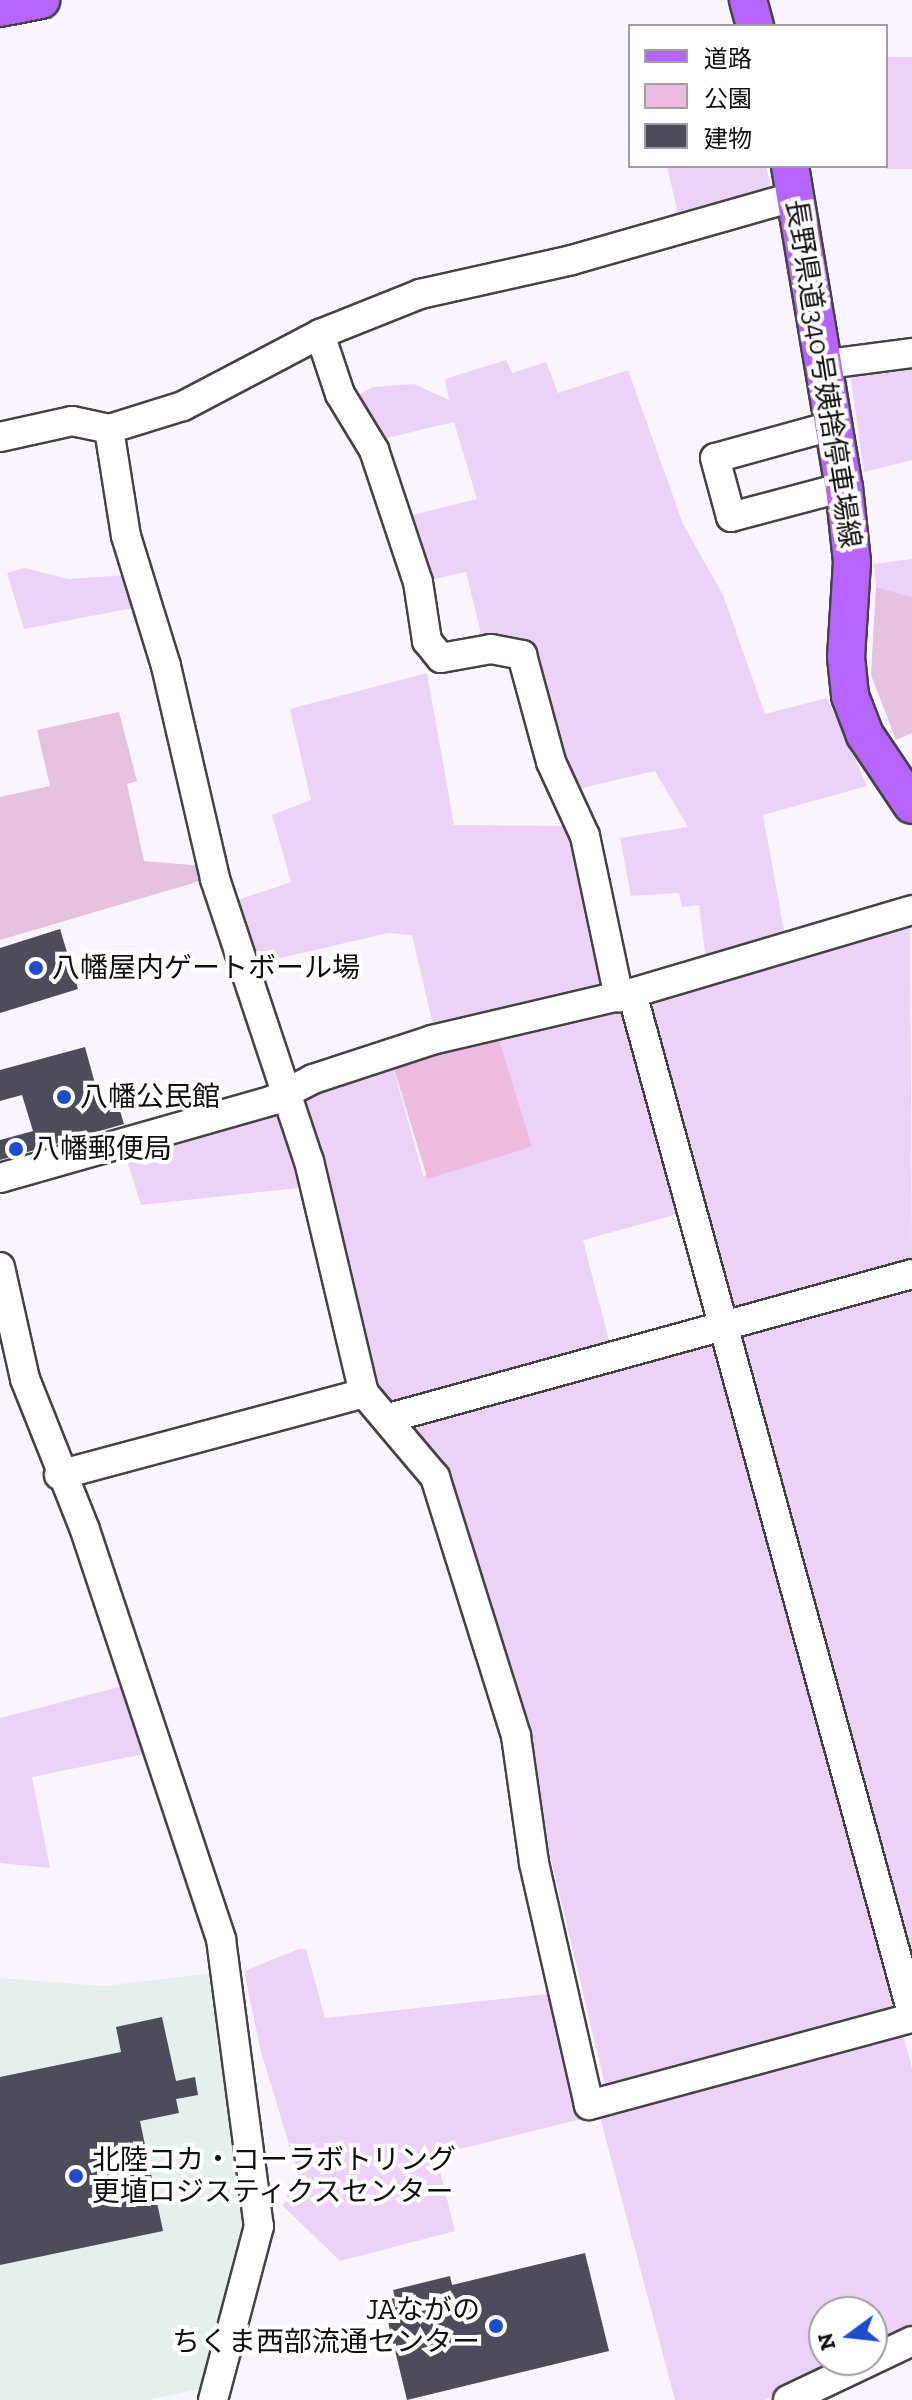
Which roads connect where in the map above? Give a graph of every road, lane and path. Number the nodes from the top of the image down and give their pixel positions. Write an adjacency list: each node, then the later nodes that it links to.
1 (41, 0): 3 (main road)
2 (748, 0): 4 (main road)
3 (0, 8)
4 (754, 24)
5 (793, 181): 6 (street); 8 (main road, 長野県道340号姨捨停車場線)
6 (320, 334): 10 (street); 15 (street)
7 (912, 353): 8 (street)
8 (827, 364): 9 (main road, 長野県道340号姨捨停車場線)
9 (835, 425): 12 (main road, 長野県道340号姨捨停車場線); 12 (street)
10 (109, 429): 11 (street); 16 (street)
11 (0, 437)
12 (844, 487): 13 (main road, 長野県道340号姨捨停車場線)
13 (912, 805)
14 (912, 910): 15 (street)
15 (626, 995): 16 (street); 20 (street)
16 (283, 1092): 17 (street); 21 (street)
17 (0, 1178)
18 (0, 1267): 23 (street)
19 (912, 1274): 20 (street)
20 (726, 1326): 22 (street); 24 (street)
21 (364, 1393): 22 (street); 23 (street)
22 (389, 1418): 24 (street)
23 (59, 1475): 26 (street)
24 (912, 2016)
25 (912, 2341): 27 (street)
26 (213, 2400)
27 (788, 2400)

